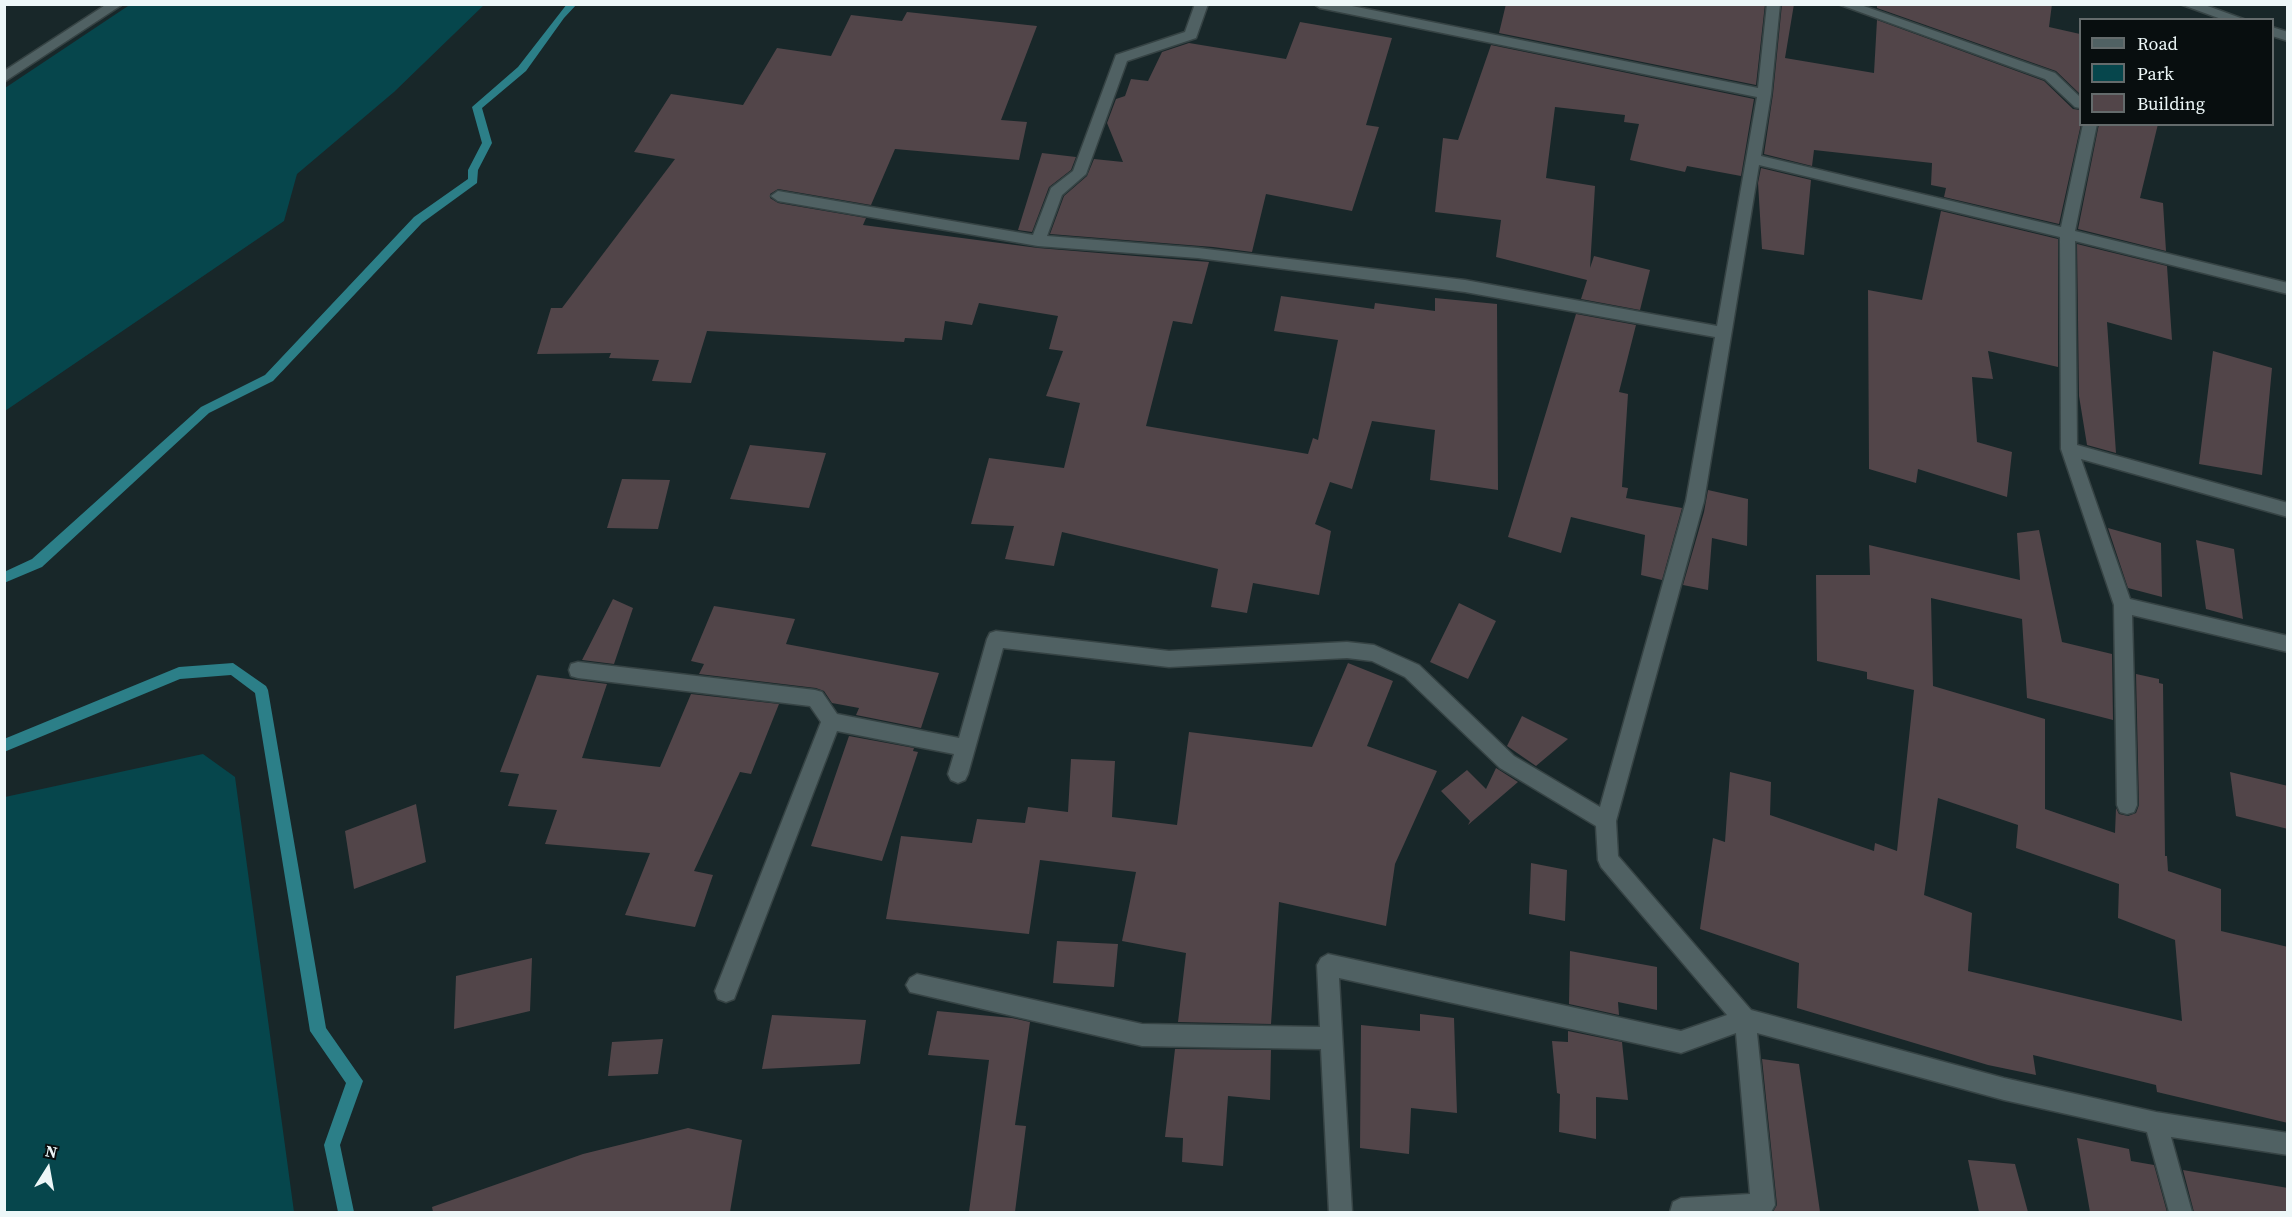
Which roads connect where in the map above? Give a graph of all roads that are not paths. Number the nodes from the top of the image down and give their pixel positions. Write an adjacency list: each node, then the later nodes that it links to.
1 (117, 4): 8 (street)
2 (1202, 4): 15 (street)
3 (1774, 4): 9 (street)
4 (1844, 4): 10 (street)
5 (2186, 4): 7 (street)
6 (1325, 5): 9 (street)
7 (2233, 18)
8 (4, 78)
9 (1764, 94): 12 (street)
10 (2079, 103)
11 (2090, 126): 14 (street)
12 (1752, 159): 14 (street); 17 (street)
13 (778, 196): 15 (street)
14 (2067, 234): 16 (street); 18 (street)
15 (1038, 241): 17 (street)
16 (2288, 290)
17 (1724, 333): 27 (street)
18 (2069, 449): 19 (street); 20 (street)
19 (2288, 510)
20 (2122, 605): 21 (street); 26 (street)
21 (2288, 644)
22 (578, 670): 23 (street)
23 (831, 721): 24 (street); 29 (street)
24 (965, 748): 25 (street); 27 (street)
25 (958, 774)
26 (2127, 805)
27 (1605, 821): 30 (street)
28 (917, 985): 31 (street)
29 (726, 991)
30 (1745, 1019): 31 (street); 32 (street); 35 (street)
31 (1332, 1038): 34 (street)
32 (2156, 1123): 33 (street); 36 (street)
33 (2288, 1144)
34 (1340, 1212)
35 (1682, 1212)
36 (2180, 1212)

